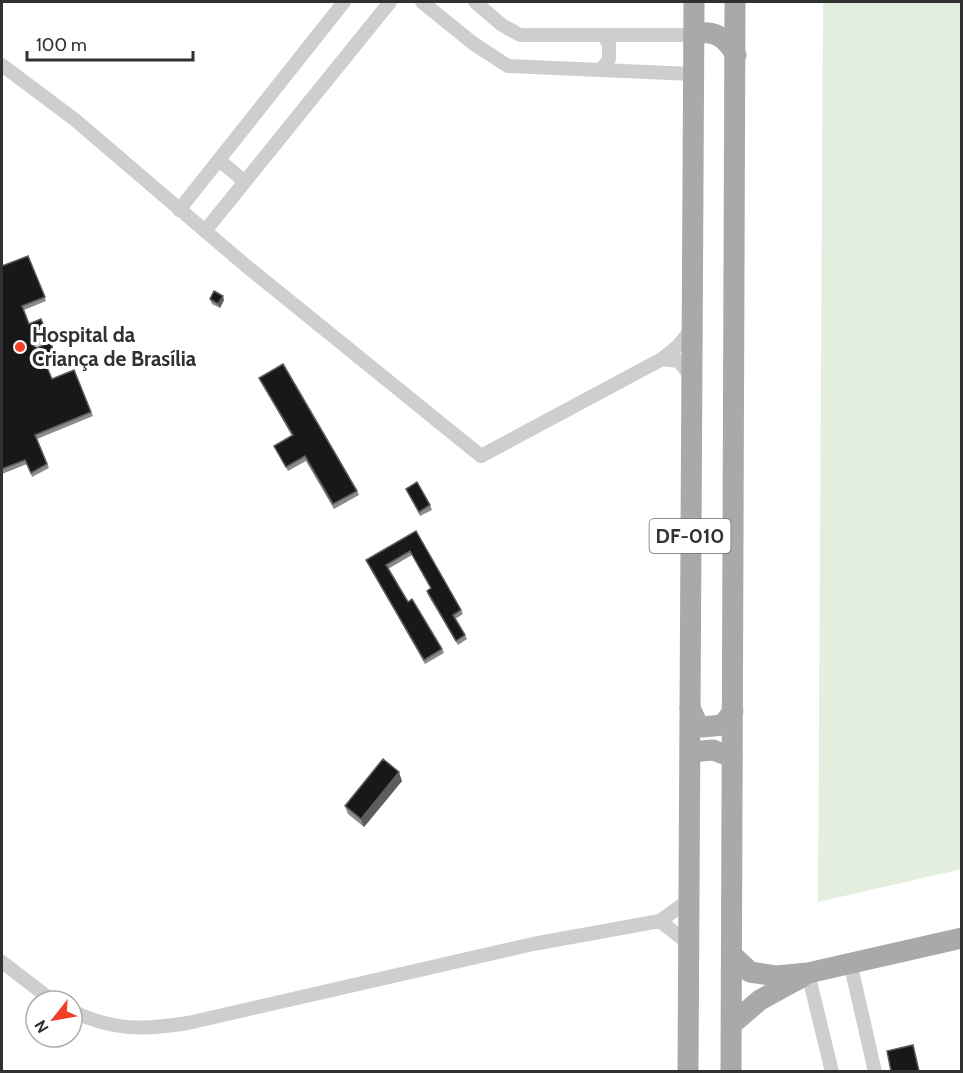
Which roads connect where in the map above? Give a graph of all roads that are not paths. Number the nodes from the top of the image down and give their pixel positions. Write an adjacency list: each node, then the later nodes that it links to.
1 (344, 2): 13 (street)
2 (390, 2): 14 (street)
3 (422, 2): 11 (street)
4 (475, 2): 8 (street)
5 (694, 4): 6 (main road); 7 (main road, DF-010)
6 (735, 5): 9 (main road, DF-010)
7 (694, 35): 8 (street); 9 (main road); 12 (main road, DF-010)
8 (605, 37): 11 (street)
9 (736, 55): 21 (main road, DF-010)
10 (2, 65): 15 (street)
11 (601, 70): 12 (street)
12 (693, 74): 17 (main road, DF-010)
13 (219, 160): 14 (street); 15 (street)
14 (244, 181): 16 (street)
15 (179, 210): 16 (street)
16 (205, 231): 18 (street)
17 (691, 330): 18 (street); 19 (main road, DF-010)
18 (662, 359): 19 (street)
19 (691, 377): 20 (main road, DF-010)
20 (690, 708): 21 (main road); 22 (main road, DF-010)
21 (733, 711): 23 (main road, DF-010)
22 (691, 752): 23 (main road); 24 (main road, DF-010)
23 (732, 757): 28 (main road, DF-010)
24 (689, 900): 25 (street); 27 (main road, DF-010)
25 (660, 921): 27 (street); 33 (street)
26 (962, 938): 30 (main road)
27 (689, 944): 35 (main road, DF-010)
28 (732, 954): 31 (main road); 34 (main road, DF-010)
29 (2, 962): 32 (street)
30 (850, 962): 31 (main road); 38 (street)
31 (808, 973): 34 (main road); 37 (street)
32 (37, 989)
33 (84, 1017)
34 (732, 1024): 36 (main road, DF-010)
35 (688, 1071)
36 (731, 1071)
37 (832, 1071)
38 (875, 1071)

